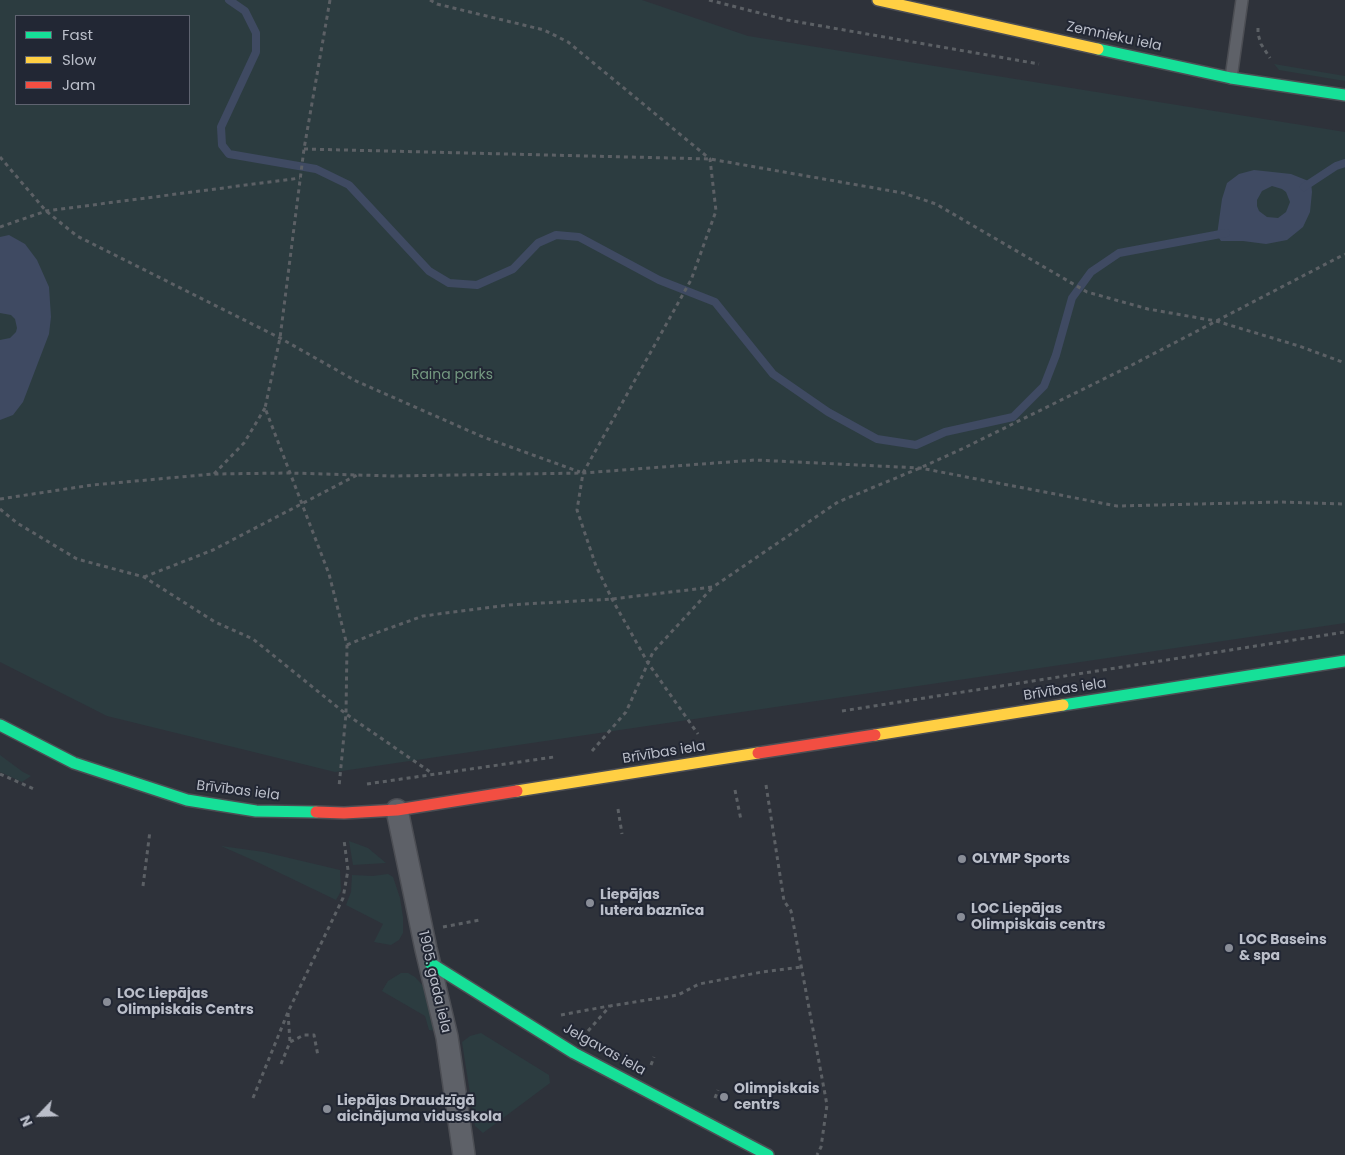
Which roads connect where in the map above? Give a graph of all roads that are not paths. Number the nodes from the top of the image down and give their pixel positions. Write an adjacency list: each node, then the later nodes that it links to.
1 (878, 0): 3 (main road, Zemnieku iela)
2 (1242, 0): 3 (lane)
3 (1231, 78): 4 (main road, Zemnieku iela)
4 (1345, 95)
5 (1345, 661): 7 (main road, Brīvības iela)
6 (0, 725): 7 (main road, Brīvības iela)
7 (397, 810): 8 (street, 1905. gada iela)
8 (430, 963): 9 (street, 1905. gada iela); 10 (main road, Jelgavas iela)
9 (464, 1155)
10 (768, 1155)

